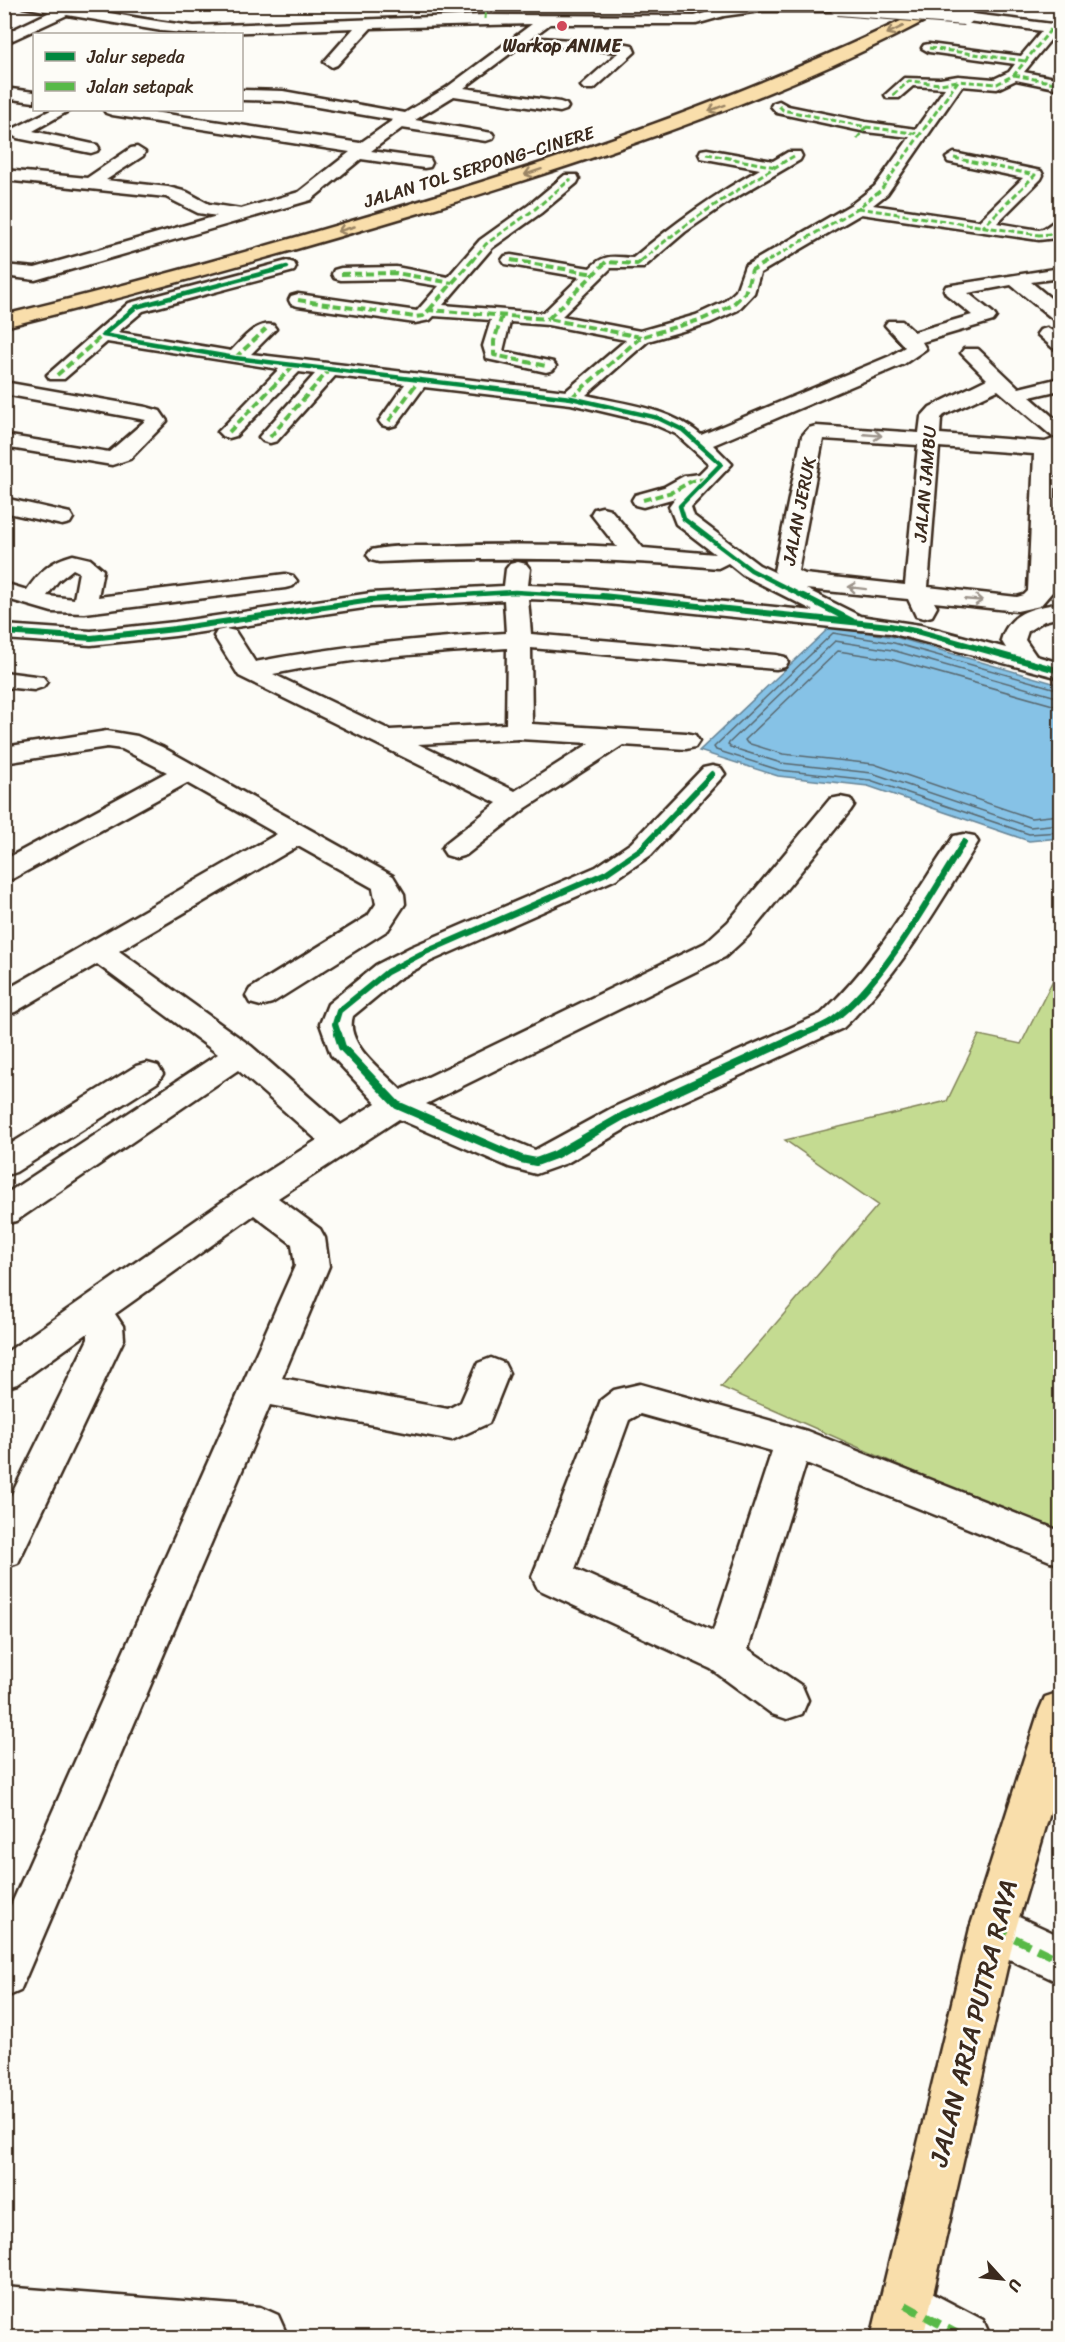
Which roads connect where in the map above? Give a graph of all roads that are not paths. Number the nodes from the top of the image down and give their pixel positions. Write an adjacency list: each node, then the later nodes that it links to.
1 (901, 4): 11 (main road)
2 (948, 4): 65 (main road, JALAN TOL SERPONG–CINERE, one-way to 65)
3 (29, 5): 6 (street); 8 (street)
4 (817, 5): 5 (street); 12 (street, bridge)
5 (722, 8): 9 (street)
6 (66, 10): 13 (street); 14 (street)
7 (485, 12): 9 (street); 10 (street)
8 (12, 13)
9 (546, 20): 15 (street)
10 (368, 22): 13 (street); 18 (street)
11 (861, 23)
12 (1056, 29): 17 (street)
13 (144, 30)
14 (4, 40)
15 (521, 40): 22 (street); 23 (street)
16 (929, 48): 17 (street)
17 (1025, 61): 19 (street)
18 (332, 62)
19 (1014, 75): 20 (street); 21 (street)
20 (957, 81): 26 (street); 35 (street)
21 (1060, 84)
22 (589, 86)
23 (451, 91): 30 (street); 34 (street)
24 (4, 93): 27 (street)
25 (243, 95): 34 (street)
26 (893, 96)
27 (33, 98)
28 (33, 99): 31 (street)
29 (779, 106): 35 (street)
30 (560, 107)
31 (15, 111)
32 (60, 111): 37 (street)
33 (118, 111): 39 (street)
34 (405, 120): 36 (street); 39 (street)
35 (921, 134): 48 (street)
36 (486, 136)
37 (90, 148)
38 (137, 152): 47 (street)
39 (361, 152): 43 (street); 49 (street)
40 (707, 154): 44 (street)
41 (794, 156): 44 (street)
42 (954, 158): 51 (street)
43 (424, 163)
44 (776, 167): 57 (street)
45 (4, 175): 47 (street)
46 (571, 179): 59 (street)
47 (93, 182): 49 (street)
48 (858, 208): 51 (street); 69 (street)
49 (240, 215): 54 (street)
50 (1060, 224): 51 (street)
51 (983, 227)
52 (511, 260): 57 (street)
53 (287, 267): 68 (street)
54 (4, 270)
55 (1060, 273): 58 (street)
56 (341, 274): 59 (street)
57 (594, 274): 64 (street)
58 (1015, 279): 62 (street); 70 (street)
59 (452, 283): 61 (street)
60 (298, 300): 61 (street)
61 (429, 310): 63 (street)
62 (1060, 315)
63 (502, 316): 64 (street); 74 (street)
64 (548, 319): 69 (street)
65 (4, 321)
66 (895, 325): 70 (street)
67 (266, 329): 72 (street)
68 (103, 335): 72 (street); 76 (street)
69 (641, 338): 81 (street)
70 (911, 339): 88 (street)
71 (971, 353): 80 (street)
72 (235, 358): 73 (street)
73 (294, 365): 75 (street); 83 (street)
74 (546, 366)
75 (330, 369): 77 (street); 84 (street)
76 (57, 375)
77 (419, 380): 81 (street); 82 (street)
78 (1060, 384): 80 (street)
79 (4, 388): 86 (street)
80 (1008, 388): 85 (street, JALAN JAMBU); 87 (street)
81 (571, 398): 88 (street)
82 (389, 421)
83 (229, 432)
84 (270, 437)
85 (930, 440): 87 (street); 103 (street, JALAN JAMBU); 103 (street, JALAN JERUK, one-way to 85)
86 (4, 441)
87 (1055, 442): 92 (street)
88 (698, 444): 89 (street)
89 (706, 479): 90 (street); 107 (street)
90 (643, 500)
91 (8, 508): 94 (street)
92 (1052, 508): 98 (street)
93 (602, 514): 96 (street)
94 (62, 518)
95 (519, 550): 96 (street); 97 (street); 102 (street)
96 (636, 554): 99 (street)
97 (379, 555)
98 (1052, 560): 103 (street, one-way to 98)
99 (718, 561)
100 (285, 581): 104 (street)
101 (4, 590): 106 (street)
102 (514, 591): 106 (street); 107 (street); 112 (street)
103 (915, 594): 108 (street); 110 (street, JALAN JAMBU)
104 (85, 606): 106 (street); 106 (street)
105 (1060, 610): 113 (street)
106 (42, 617): 109 (street)
107 (852, 621): 108 (street)
108 (890, 626): 110 (street)
109 (4, 632)
110 (920, 632): 113 (street)
111 (226, 636): 115 (street)
112 (519, 640): 114 (street); 115 (street); 119 (street)
113 (1026, 661): 116 (street)
114 (776, 662)
115 (248, 671): 121 (street)
116 (1060, 671)
117 (4, 680): 118 (street)
118 (34, 682)
119 (519, 731): 120 (street); 121 (street)
120 (619, 736): 122 (street); 126 (street)
121 (384, 738): 126 (street)
122 (686, 741)
123 (4, 755): 124 (street)
124 (187, 772): 128 (street); 131 (street)
125 (712, 774): 137 (street)
126 (516, 802): 130 (street)
127 (840, 805): 137 (street)
128 (298, 834): 132 (street); 133 (street)
129 (964, 842): 137 (street)
130 (456, 849)
131 (4, 872)
132 (100, 951): 134 (street); 135 (street)
133 (261, 996)
134 (4, 1005)
135 (240, 1053): 138 (street); 141 (street)
136 (147, 1074): 139 (street)
137 (397, 1106): 138 (street)
138 (341, 1143): 140 (street)
139 (4, 1164)
140 (254, 1197): 142 (street); 145 (street)
141 (4, 1212)
142 (93, 1312): 144 (street); 148 (street)
143 (491, 1373): 145 (street)
144 (4, 1374)
145 (257, 1388): 154 (street)
146 (794, 1442): 147 (street); 149 (street); 149 (street)
147 (1060, 1548)
148 (4, 1551)
149 (725, 1656): 150 (street)
150 (787, 1700)
151 (1060, 1711): 152 (main road, JALAN ARIA PUTRA RAYA)
152 (993, 1928): 153 (street); 156 (main road, JALAN ARIA PUTRA RAYA)
153 (1060, 1960)
154 (4, 1976)
155 (4, 2313): 157 (street)
156 (901, 2321): 158 (street)
157 (260, 2333)
158 (965, 2337)

